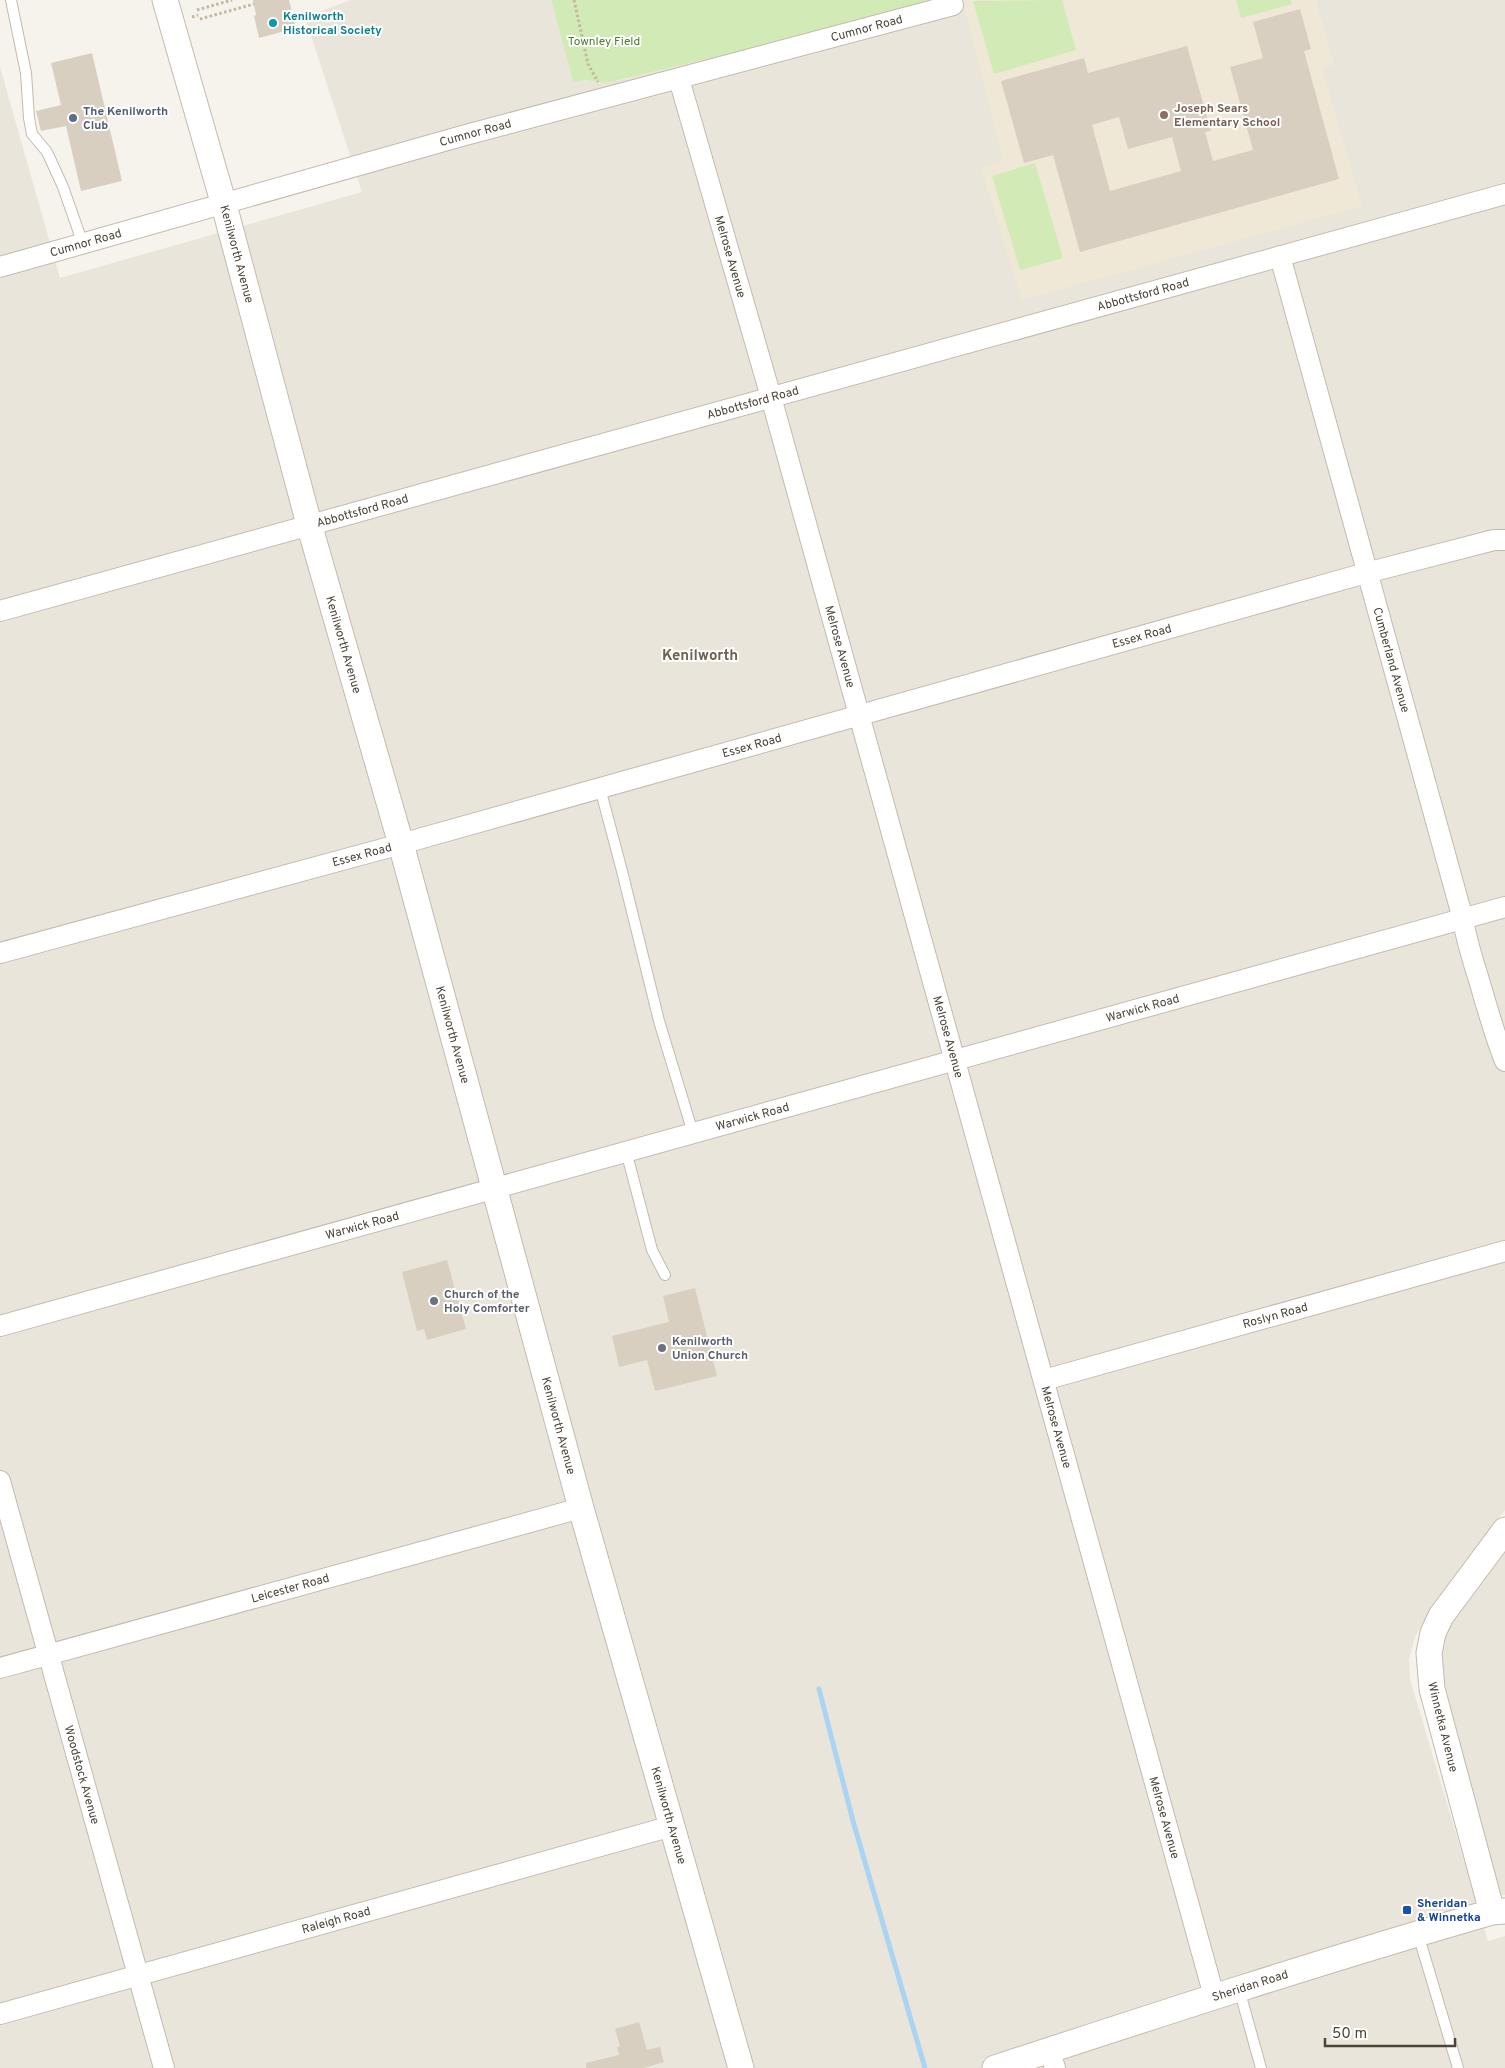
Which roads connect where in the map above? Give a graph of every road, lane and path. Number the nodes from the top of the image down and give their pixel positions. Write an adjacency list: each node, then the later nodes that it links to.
1 (12, 0): 13 (lane)
2 (166, 0): 12 (street, Kenilworth Avenue)
3 (232, 0): 7 (path)
4 (574, 0): 10 (path)
5 (254, 4): 8 (path)
6 (953, 5): 9 (street, Cumnor Road)
7 (197, 10)
8 (200, 19)
9 (679, 79): 10 (street, Cumnor Road); 16 (street, Melrose Avenue)
10 (605, 98): 12 (street, Cumnor Road)
11 (1505, 194): 14 (street, Abbottsford Road)
12 (224, 205): 13 (street, Cumnor Road); 17 (street, Kenilworth Avenue)
13 (83, 244): 15 (street, Cumnor Road)
14 (1280, 256): 16 (street, Abbottsford Road); 19 (street, Cumberland Avenue)
15 (0, 267)
16 (771, 397): 17 (street, Abbottsford Road); 21 (street, Melrose Avenue)
17 (309, 524): 20 (street, Abbottsford Road); 23 (street, Kenilworth Avenue)
18 (1505, 540): 19 (street, Essex Road)
19 (1366, 573): 21 (street, Essex Road); 25 (street, Cumberland Avenue)
20 (0, 610)
21 (858, 716): 22 (street, Essex Road); 27 (street, Melrose Avenue)
22 (600, 788): 23 (street, Essex Road); 29 (lane)
23 (401, 844): 26 (street, Essex Road); 31 (street, Kenilworth Avenue)
24 (1505, 907): 25 (street, Warwick Road)
25 (1462, 918): 27 (street, Warwick Road); 28 (street, Cumberland Avenue)
26 (0, 954)
27 (954, 1060): 29 (street, Warwick Road); 35 (street, Melrose Avenue)
28 (1505, 1061)
29 (694, 1133): 30 (street, Warwick Road)
30 (626, 1152): 31 (street, Warwick Road); 33 (lane)
31 (495, 1188): 34 (street, Warwick Road); 37 (street, Kenilworth Avenue)
32 (1505, 1251): 35 (street, Roslyn Road)
33 (665, 1275)
34 (0, 1326)
35 (1044, 1380): 46 (street, Melrose Avenue)
36 (0, 1480): 39 (street, Woodstock Avenue)
37 (581, 1508): 39 (street, Leicester Road); 41 (street, Kenilworth Avenue)
38 (1505, 1530): 42 (street, Winnetka Avenue)
39 (48, 1654): 40 (street, Leicester Road); 44 (street, Woodstock Avenue)
40 (0, 1668)
41 (672, 1826): 44 (street, Raleigh Road); 50 (street, Kenilworth Avenue)
42 (1499, 1911): 43 (street, Sheridan Road)
43 (1418, 1934): 45 (street, Sheridan Road); 53 (lane)
44 (139, 1976): 47 (street, Raleigh Road); 49 (street, Woodstock Avenue)
45 (1239, 1988): 46 (street, Sheridan Road); 52 (lane)
46 (1214, 1996): 48 (street, Sheridan Road)
47 (0, 2014)
48 (1052, 2059): 51 (street, Sheridan Road)
49 (164, 2068)
50 (741, 2068)
51 (995, 2068)
52 (1261, 2068)
53 (1458, 2068)

